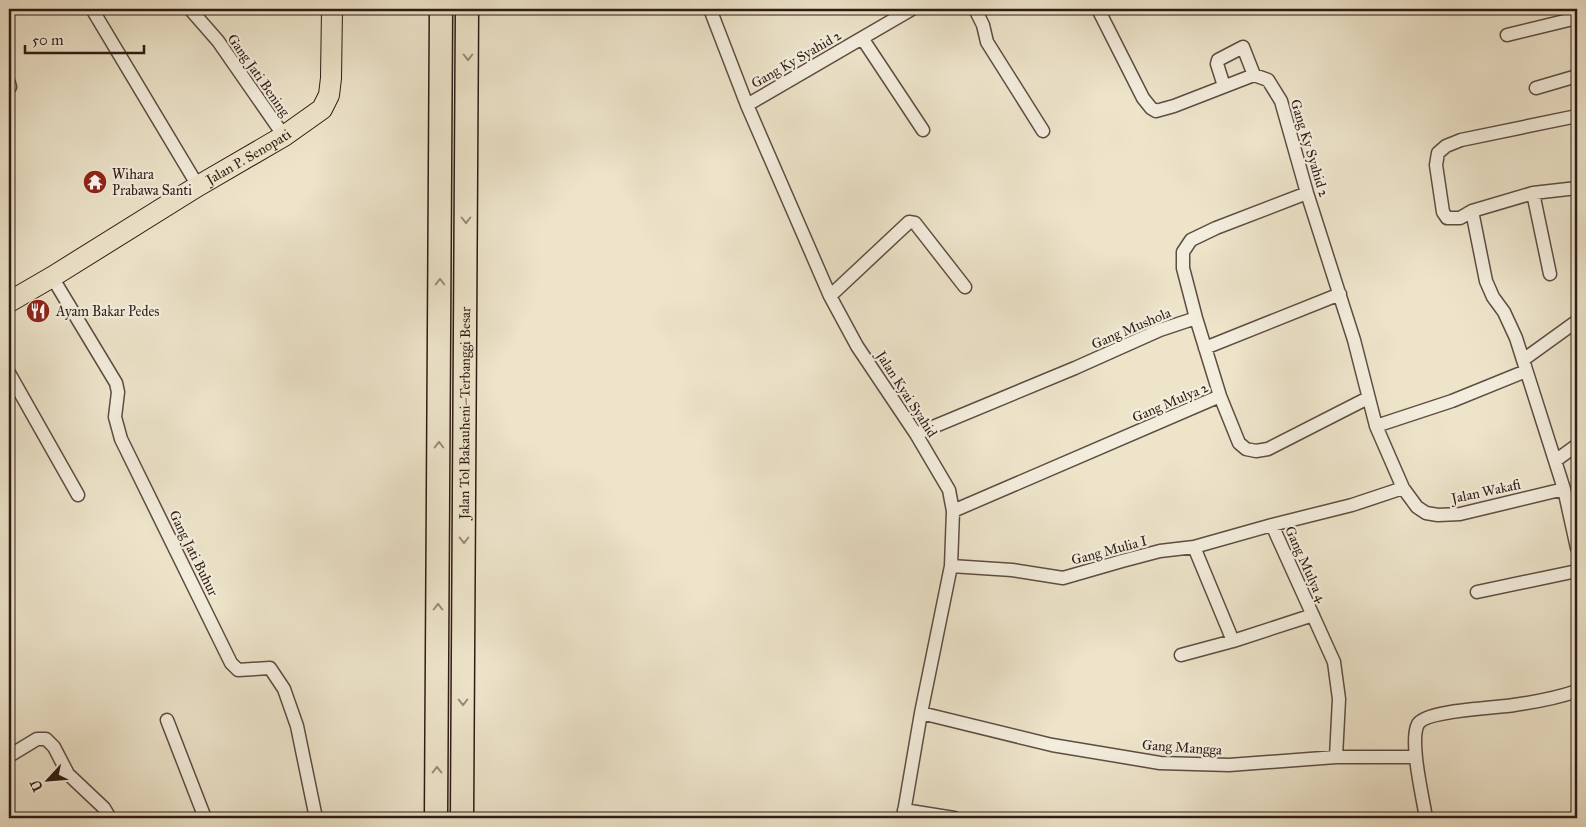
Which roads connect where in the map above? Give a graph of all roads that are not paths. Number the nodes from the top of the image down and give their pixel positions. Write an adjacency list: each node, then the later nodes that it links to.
1 (92, 9): 22 (street)
2 (190, 9): 21 (street, Gang Jati Bening)
3 (332, 9): 21 (main road, Jalan P. Senopati)
4 (442, 9): 67 (highway, Jalan Tol Bakauheni–Terbanggi Besar, one-way to 4)
5 (467, 9): 68 (highway, Jalan Tol Bakauheni–Terbanggi Besar, one-way to 68)
6 (710, 9): 17 (street, Jalan Kyai Syahid)
7 (912, 9): 12 (street, Gang Ky Syahid 2)
8 (975, 9): 20 (street)
9 (1098, 9): 15 (street)
10 (1577, 18): 11 (street)
11 (1507, 35)
12 (862, 38): 17 (street, Gang Ky Syahid 2); 19 (street)
13 (1254, 75): 15 (street); 15 (street); 24 (street, Gang Ky Syahid 2)
14 (1577, 76): 16 (street)
15 (1224, 86)
16 (1536, 88)
17 (747, 105): 31 (street, Jalan Kyai Syahid)
18 (1577, 116): 26 (street)
19 (923, 130)
20 (1043, 131)
21 (284, 136): 22 (main road, Jalan P. Senopati)
22 (198, 186): 28 (main road, Jalan P. Senopati)
23 (1577, 188): 25 (street)
24 (1307, 193): 30 (street, Gang Ky Syahid 2); 33 (street)
25 (1533, 193): 26 (street); 27 (street)
26 (1472, 211): 36 (street)
27 (1550, 274)
28 (52, 277): 32 (main road, Jalan P. Senopati); 66 (street, Gang Jati Buhur)
29 (965, 287): 31 (street)
30 (1340, 294): 35 (street); 39 (street, Gang Ky Syahid 2)
31 (830, 296): 41 (street, Jalan Kyai Syahid)
32 (9, 302)
33 (1196, 318): 35 (street); 41 (street, Gang Mushola)
34 (1577, 321): 36 (street)
35 (1206, 348): 38 (street)
36 (1524, 366): 40 (street); 43 (street)
37 (9, 373): 46 (street)
38 (1220, 396): 39 (street, Gang Mulya 2); 47 (street, Gang Mulya 2)
39 (1368, 398): 40 (street, Gang Ky Syahid 2)
40 (1376, 426): 44 (street, Jalan Wakafi)
41 (916, 434): 47 (street, Jalan Kyai Syahid)
42 (1577, 445): 43 (street)
43 (1555, 461): 45 (street)
44 (1403, 488): 45 (street, Jalan Wakafi); 48 (street, Gang Mulia I)
45 (1564, 489): 50 (street)
46 (78, 495)
47 (953, 511): 51 (street, Jalan Kyai Syahid)
48 (1272, 525): 49 (street, Gang Mulia I); 54 (street, Gang Mulya 4)
49 (1194, 547): 51 (street, Gang Mulia I); 55 (street)
50 (1577, 548)
51 (951, 566): 58 (street, Jalan Kyai Syahid)
52 (1577, 571): 53 (street)
53 (1477, 592)
54 (1313, 615): 55 (street); 61 (street, Gang Mulya 4)
55 (1233, 641): 56 (street)
56 (1180, 655)
57 (1577, 691): 62 (street)
58 (921, 713): 61 (street, Gang Mangga); 63 (street, Jalan Kyai Syahid)
59 (167, 720): 65 (street)
60 (9, 756): 64 (street)
61 (1336, 757): 62 (street, Gang Mangga)
62 (1416, 758): 70 (street)
63 (904, 814): 69 (street)
64 (110, 818)
65 (205, 818)
66 (316, 818)
67 (436, 818)
68 (462, 818)
69 (954, 818)
70 (1426, 818)

